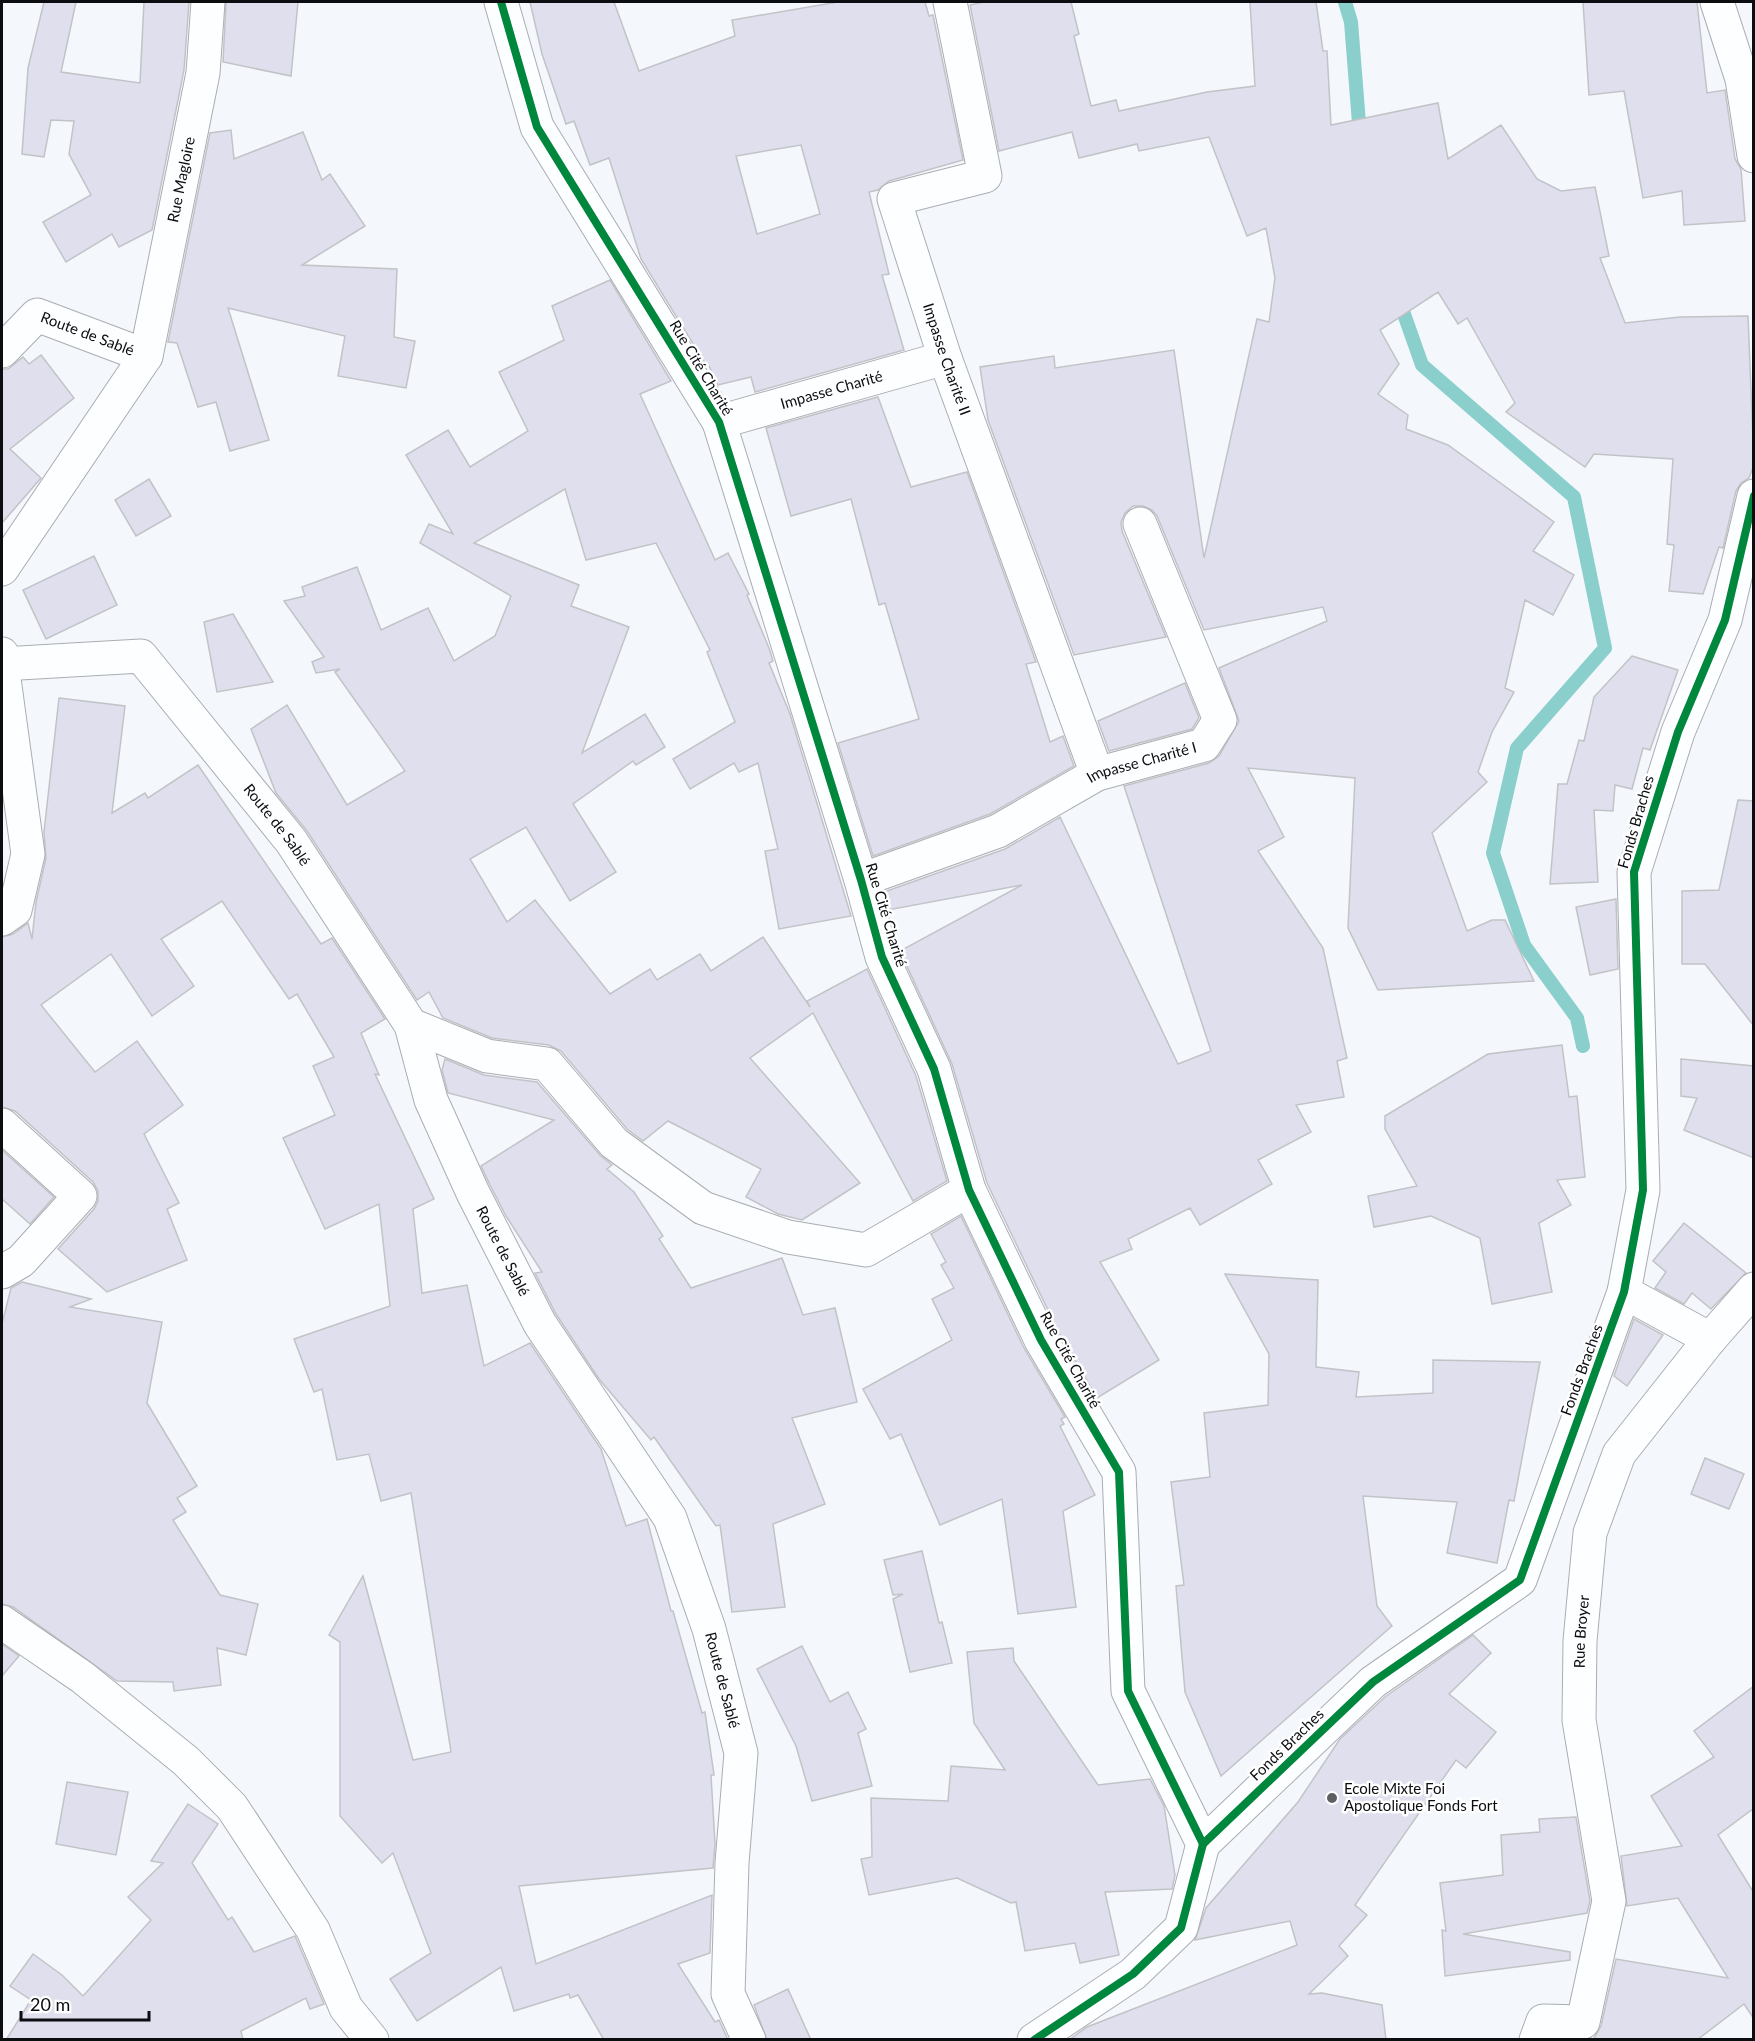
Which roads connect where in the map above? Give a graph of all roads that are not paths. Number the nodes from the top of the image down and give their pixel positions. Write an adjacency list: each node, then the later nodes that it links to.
1 (208, 2): 7 (street, Rue Magloire)
2 (501, 2): 9 (street, Rue Cité Charité)
3 (950, 2): 8 (street, Impasse Charité II)
4 (1717, 2): 5 (street)
5 (1754, 156)
6 (2, 351): 7 (street, Route de Sablé)
7 (146, 356): 12 (street, Route de Sablé)
8 (945, 358): 9 (street, Impasse Charité); 15 (street, Impasse Charité II)
9 (719, 422): 16 (street, Rue Cité Charité)
10 (1754, 496): 23 (street, Fonds Braches)
11 (1140, 524): 15 (street, Impasse Charité I)
12 (2, 569)
13 (2, 654): 14 (street)
14 (2, 664): 17 (street); 18 (street, Route de Sablé)
15 (1097, 774): 16 (street, Impasse Charité I)
16 (861, 880): 20 (street, Rue Cité Charité)
17 (2, 920)
18 (411, 1025): 20 (street); 29 (street, Route de Sablé)
19 (2, 1125): 21 (street)
20 (969, 1190): 26 (street, Rue Cité Charité)
21 (2, 1272)
22 (1754, 1289): 24 (street, Rue Broyer)
23 (1624, 1292): 24 (street); 26 (street, Fonds Braches)
24 (1710, 1339): 27 (street, Rue Broyer)
25 (2, 1622): 28 (street)
26 (1203, 1844): 30 (street)
27 (1581, 2031): 31 (street, Rue Broyer)
28 (372, 2040)
29 (749, 2040)
30 (1034, 2040)
31 (1536, 2040)

